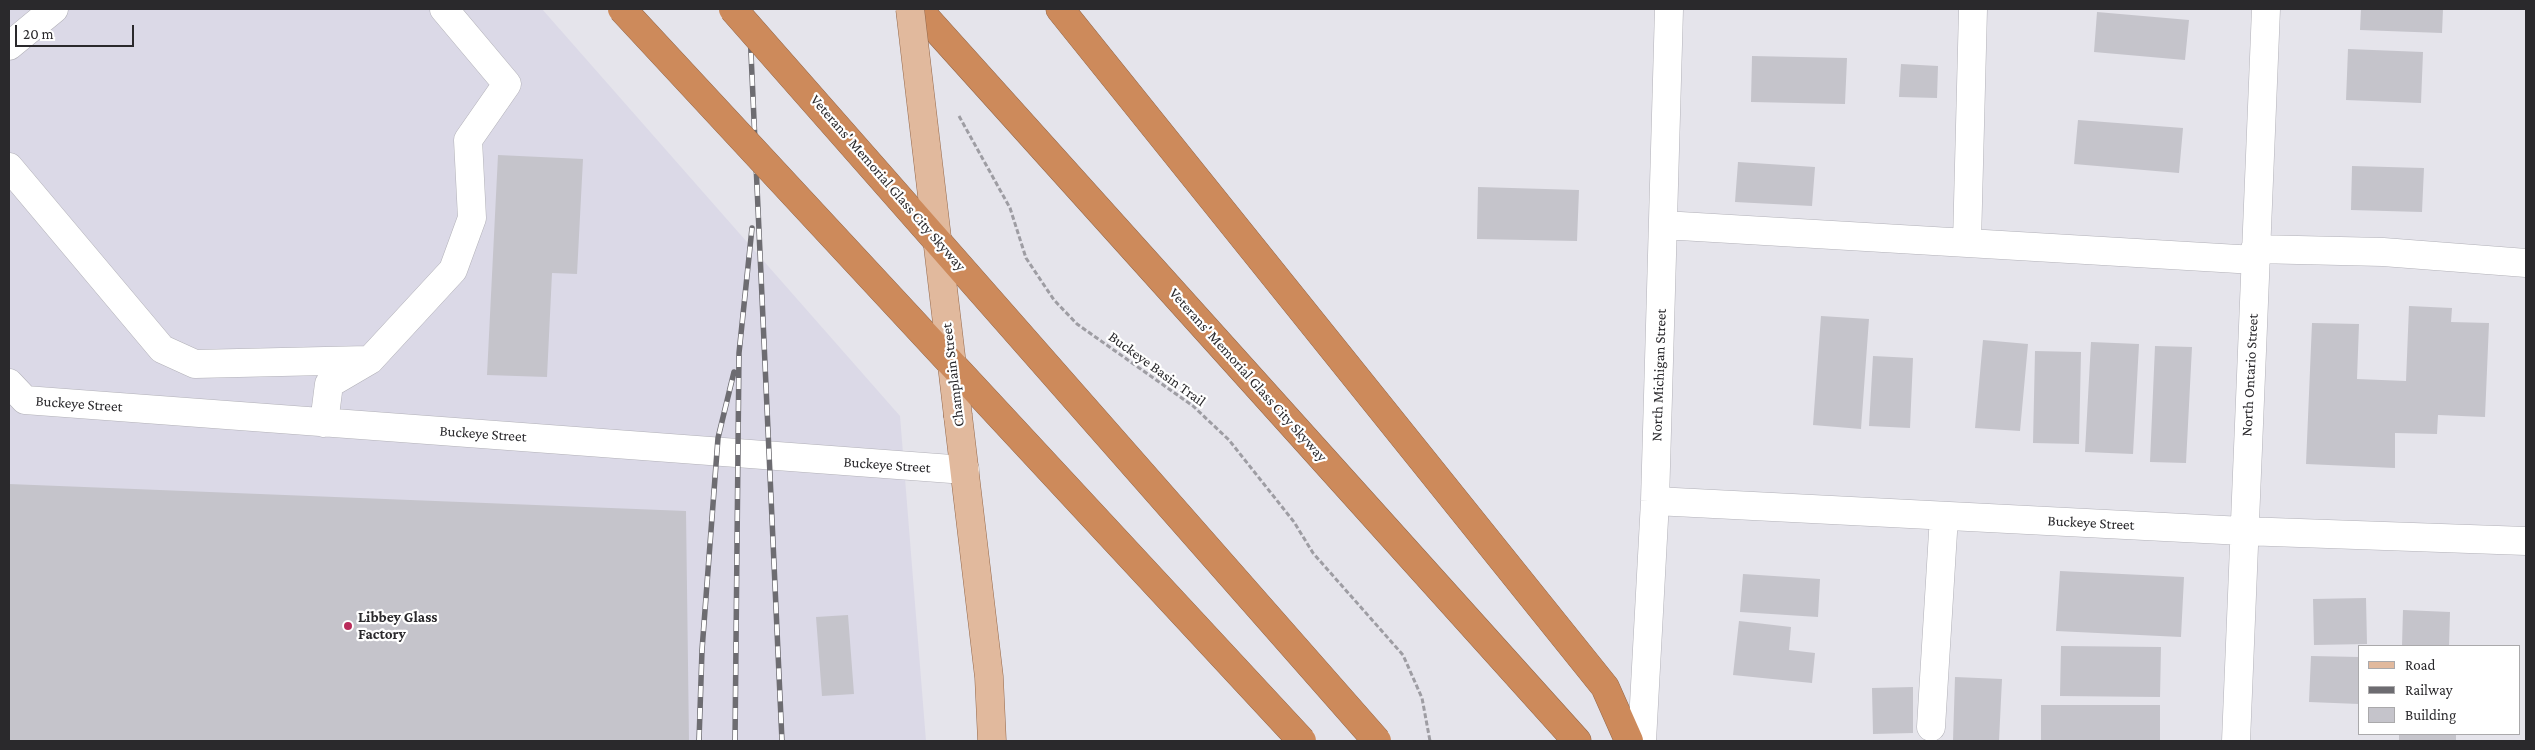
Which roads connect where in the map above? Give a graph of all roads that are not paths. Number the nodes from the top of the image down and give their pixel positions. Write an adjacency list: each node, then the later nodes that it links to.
1 (54, 9): 11 (street)
2 (444, 9): 17 (street)
3 (622, 9): 27 (highway, bridge)
4 (734, 9): 28 (highway, Veterans' Memorial Glass City Skyway, bridge)
5 (910, 9): 20 (main road, Champlain Street, bridge)
6 (918, 9): 29 (highway, Veterans' Memorial Glass City Skyway)
7 (1060, 9): 30 (highway)
8 (1669, 9): 13 (street, North Michigan Street)
9 (1974, 9): 14 (street)
10 (2266, 9): 15 (street, North Ontario Street)
11 (9, 46)
12 (9, 167): 17 (street)
13 (1663, 225): 14 (street); 21 (street, North Michigan Street)
14 (1967, 242): 15 (street)
15 (2255, 254): 16 (street); 23 (street, North Ontario Street)
16 (2526, 263)
17 (370, 360): 19 (street)
18 (9, 383): 19 (street, Buckeye Street)
19 (324, 423): 20 (street, Buckeye Street)
20 (965, 470): 26 (main road, Champlain Street)
21 (1655, 501): 22 (street, Buckeye Street); 31 (street, North Michigan Street)
22 (1944, 516): 23 (street, Buckeye Street); 25 (street)
23 (2243, 531): 24 (street, Buckeye Street); 32 (street, North Ontario Street)
24 (2526, 540)
25 (1931, 727)
26 (992, 741)
27 (1302, 741)
28 (1377, 741)
29 (1577, 741)
30 (1629, 741)
31 (1642, 741)
32 (2236, 741)

